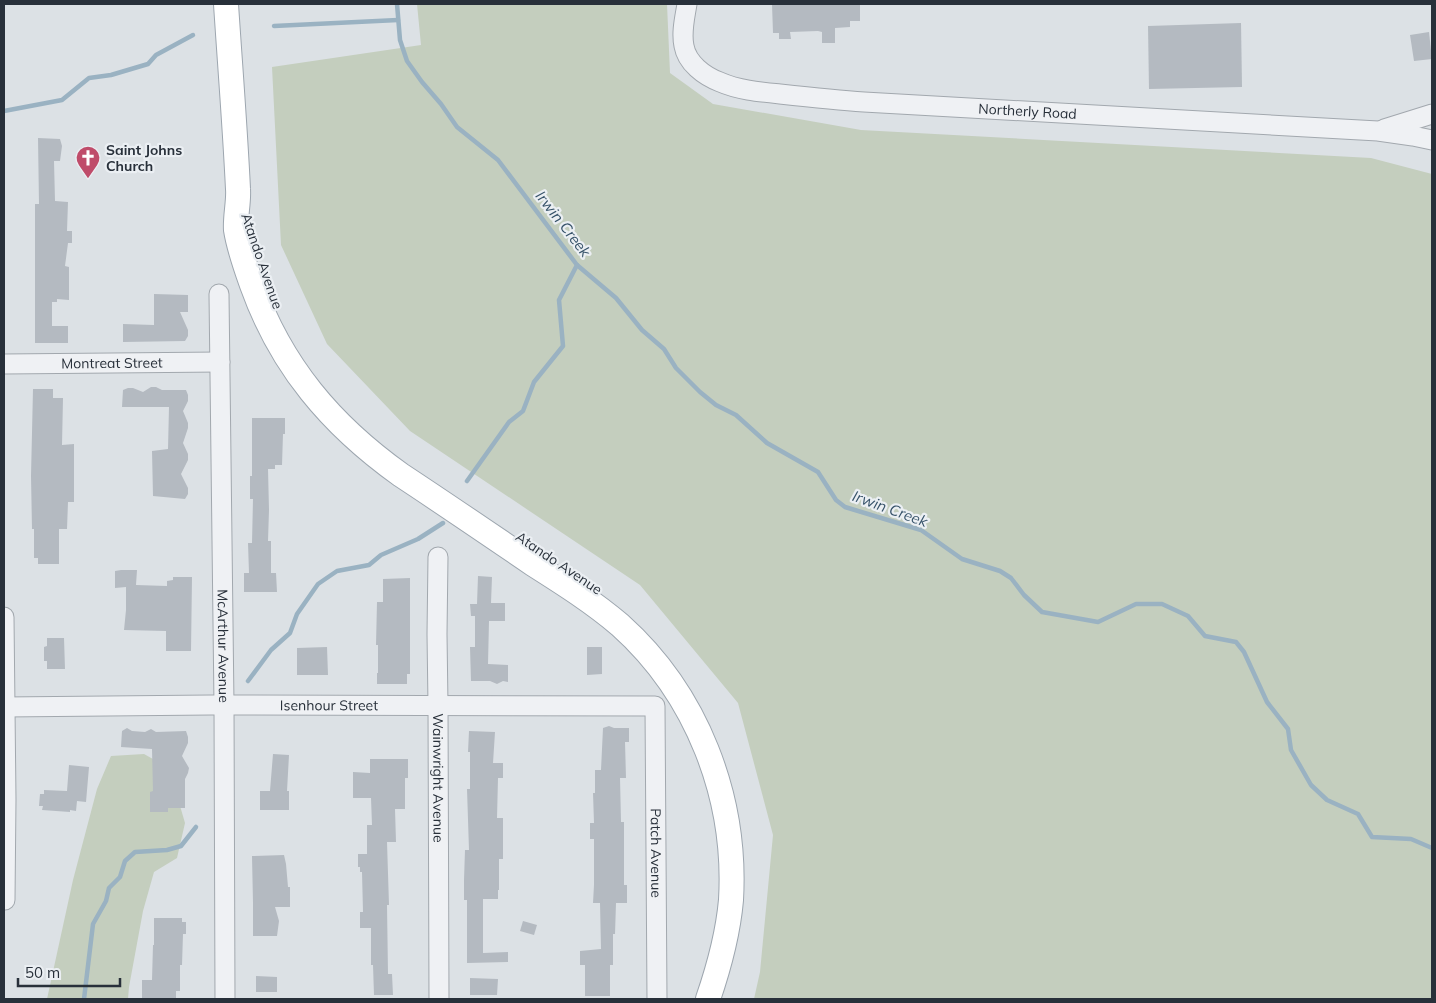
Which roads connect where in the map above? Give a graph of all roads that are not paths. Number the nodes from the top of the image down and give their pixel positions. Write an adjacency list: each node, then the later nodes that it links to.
1 (226, 4): 6 (main road, Atando Avenue)
2 (687, 4): 4 (street, Northerly Road)
3 (1432, 114): 4 (street)
4 (1378, 131): 5 (street, Northerly Road)
5 (1432, 140)
6 (238, 192): 20 (main road, Atando Avenue); 21 (main road, Atando Avenue)
7 (219, 294): 8 (street, McArthur Avenue)
8 (220, 362): 9 (street, Montreat Street); 12 (street, McArthur Avenue)
9 (4, 364)
10 (438, 557): 13 (street, Wainwright Avenue)
11 (4, 617): 15 (street)
12 (224, 705): 13 (street, Isenhour Street); 15 (street, Isenhour Street); 17 (street, McArthur Avenue)
13 (438, 705): 14 (street, Isenhour Street); 18 (street, Wainwright Avenue)
14 (655, 706): 19 (street, Patch Avenue)
15 (4, 707): 16 (street)
16 (5, 900)
17 (226, 999)
18 (439, 999)
19 (657, 999)
20 (708, 999)
21 (724, 999)

